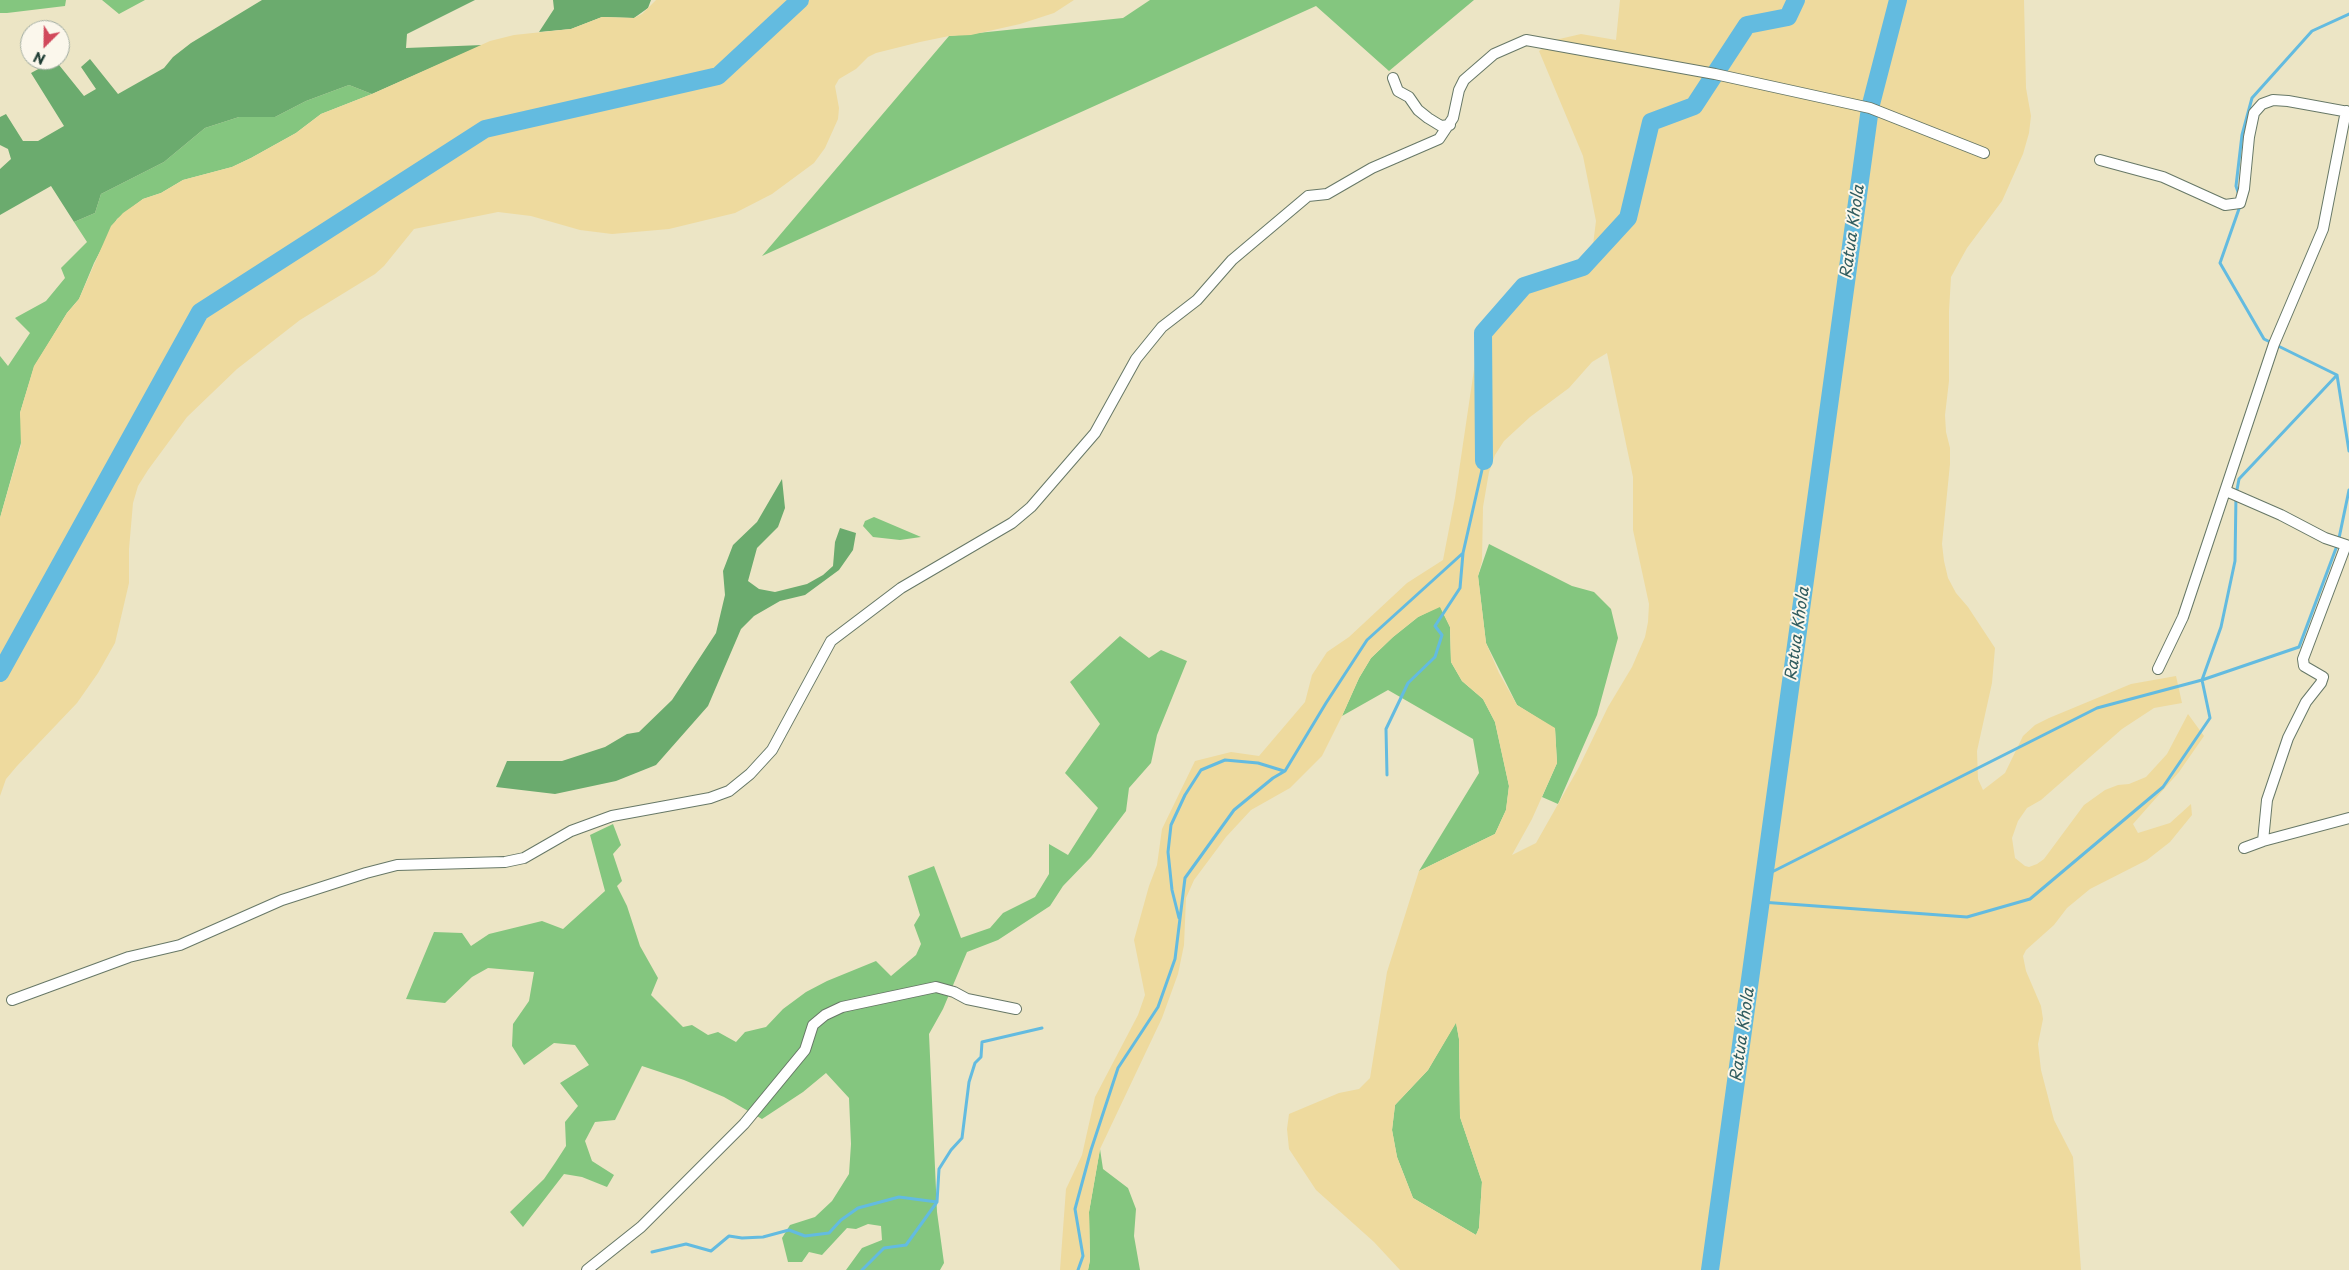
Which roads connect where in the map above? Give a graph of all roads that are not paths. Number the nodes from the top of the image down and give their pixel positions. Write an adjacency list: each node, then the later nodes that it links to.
1 (1393, 78): 3 (street)
2 (2347, 112): 5 (street); 6 (street)
3 (1450, 125): 4 (street); 12 (street)
4 (1984, 153)
5 (2100, 160)
6 (2226, 491): 7 (street); 8 (street)
7 (2348, 546): 10 (street)
8 (2158, 669)
9 (2349, 818): 10 (street)
10 (2263, 841): 11 (street)
11 (2244, 848)
12 (12, 1000)
13 (1016, 1009): 14 (street)
14 (587, 1270)

